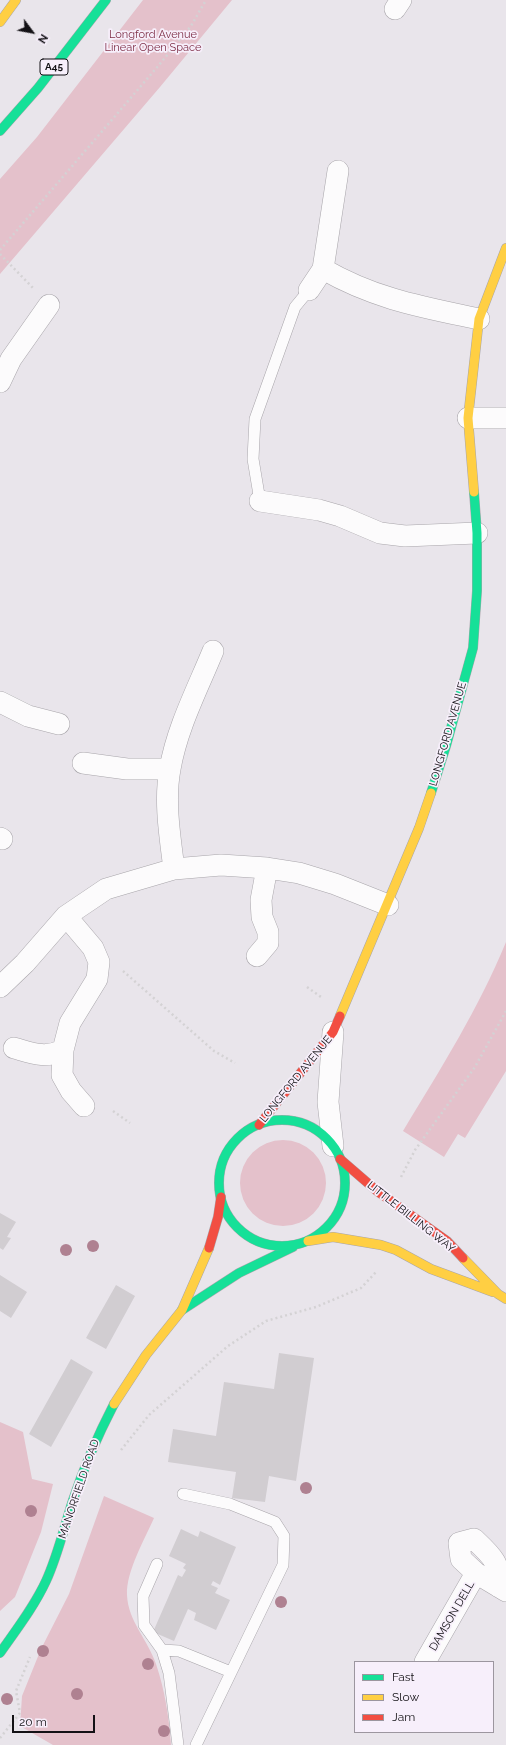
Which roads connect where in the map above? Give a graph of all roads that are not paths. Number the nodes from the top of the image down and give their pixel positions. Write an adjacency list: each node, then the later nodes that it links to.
1 (16, 0): 3 (main road)
2 (106, 0): 4 (main road, A45)
3 (0, 22)
4 (0, 131)
5 (338, 171): 7 (street)
6 (506, 248): 10 (main road, LONGFORD AVENUE)
7 (323, 269): 8 (street); 10 (street)
8 (309, 290): 14 (lane)
9 (49, 304): 11 (street)
10 (480, 319): 12 (main road, LONGFORD AVENUE)
11 (0, 382)
12 (468, 418): 13 (street); 15 (main road, LONGFORD AVENUE)
13 (506, 418)
14 (260, 501): 15 (street)
15 (477, 533): 23 (main road, LONGFORD AVENUE)
16 (213, 652): 20 (street)
17 (0, 702): 18 (street)
18 (59, 724)
19 (83, 763): 20 (street)
20 (170, 770): 22 (street)
21 (267, 868): 22 (street); 23 (street); 25 (street)
22 (174, 869): 24 (street)
23 (388, 905): 27 (main road, LONGFORD AVENUE)
24 (66, 916): 26 (street); 29 (street)
25 (256, 956)
26 (0, 987)
27 (333, 1032): 31 (main road, LONGFORD AVENUE); 32 (street, LONGFORD AVENUE)
28 (14, 1048): 29 (street)
29 (63, 1050): 30 (street)
30 (84, 1106)
31 (259, 1125): 32 (main road, LITTLE BILLING WAY); 33 (main road, LITTLE BILLING WAY)
32 (337, 1152): 34 (main road, LITTLE BILLING WAY); 36 (main road, LITTLE BILLING WAY)
33 (220, 1197): 35 (main road, LITTLE BILLING WAY); 38 (main road, MANORFIELD ROAD)
34 (308, 1241): 35 (main road, LITTLE BILLING WAY); 36 (main road, LITTLE BILLING WAY)
35 (295, 1245): 38 (main road, MANORFIELD ROAD)
36 (498, 1294): 37 (main road, LITTLE BILLING WAY)
37 (506, 1299)
38 (182, 1310): 44 (main road, MANORFIELD ROAD)
39 (183, 1494): 46 (lane)
40 (157, 1564): 43 (lane)
41 (476, 1573): 42 (street, DAMSON DELL); 42 (street, DAMSON DELL); 45 (street, DAMSON DELL)
42 (503, 1589)
43 (162, 1650): 46 (lane); 47 (lane)
44 (0, 1653)
45 (427, 1661)
46 (231, 1672): 48 (lane)
47 (178, 1745)
48 (196, 1745)

